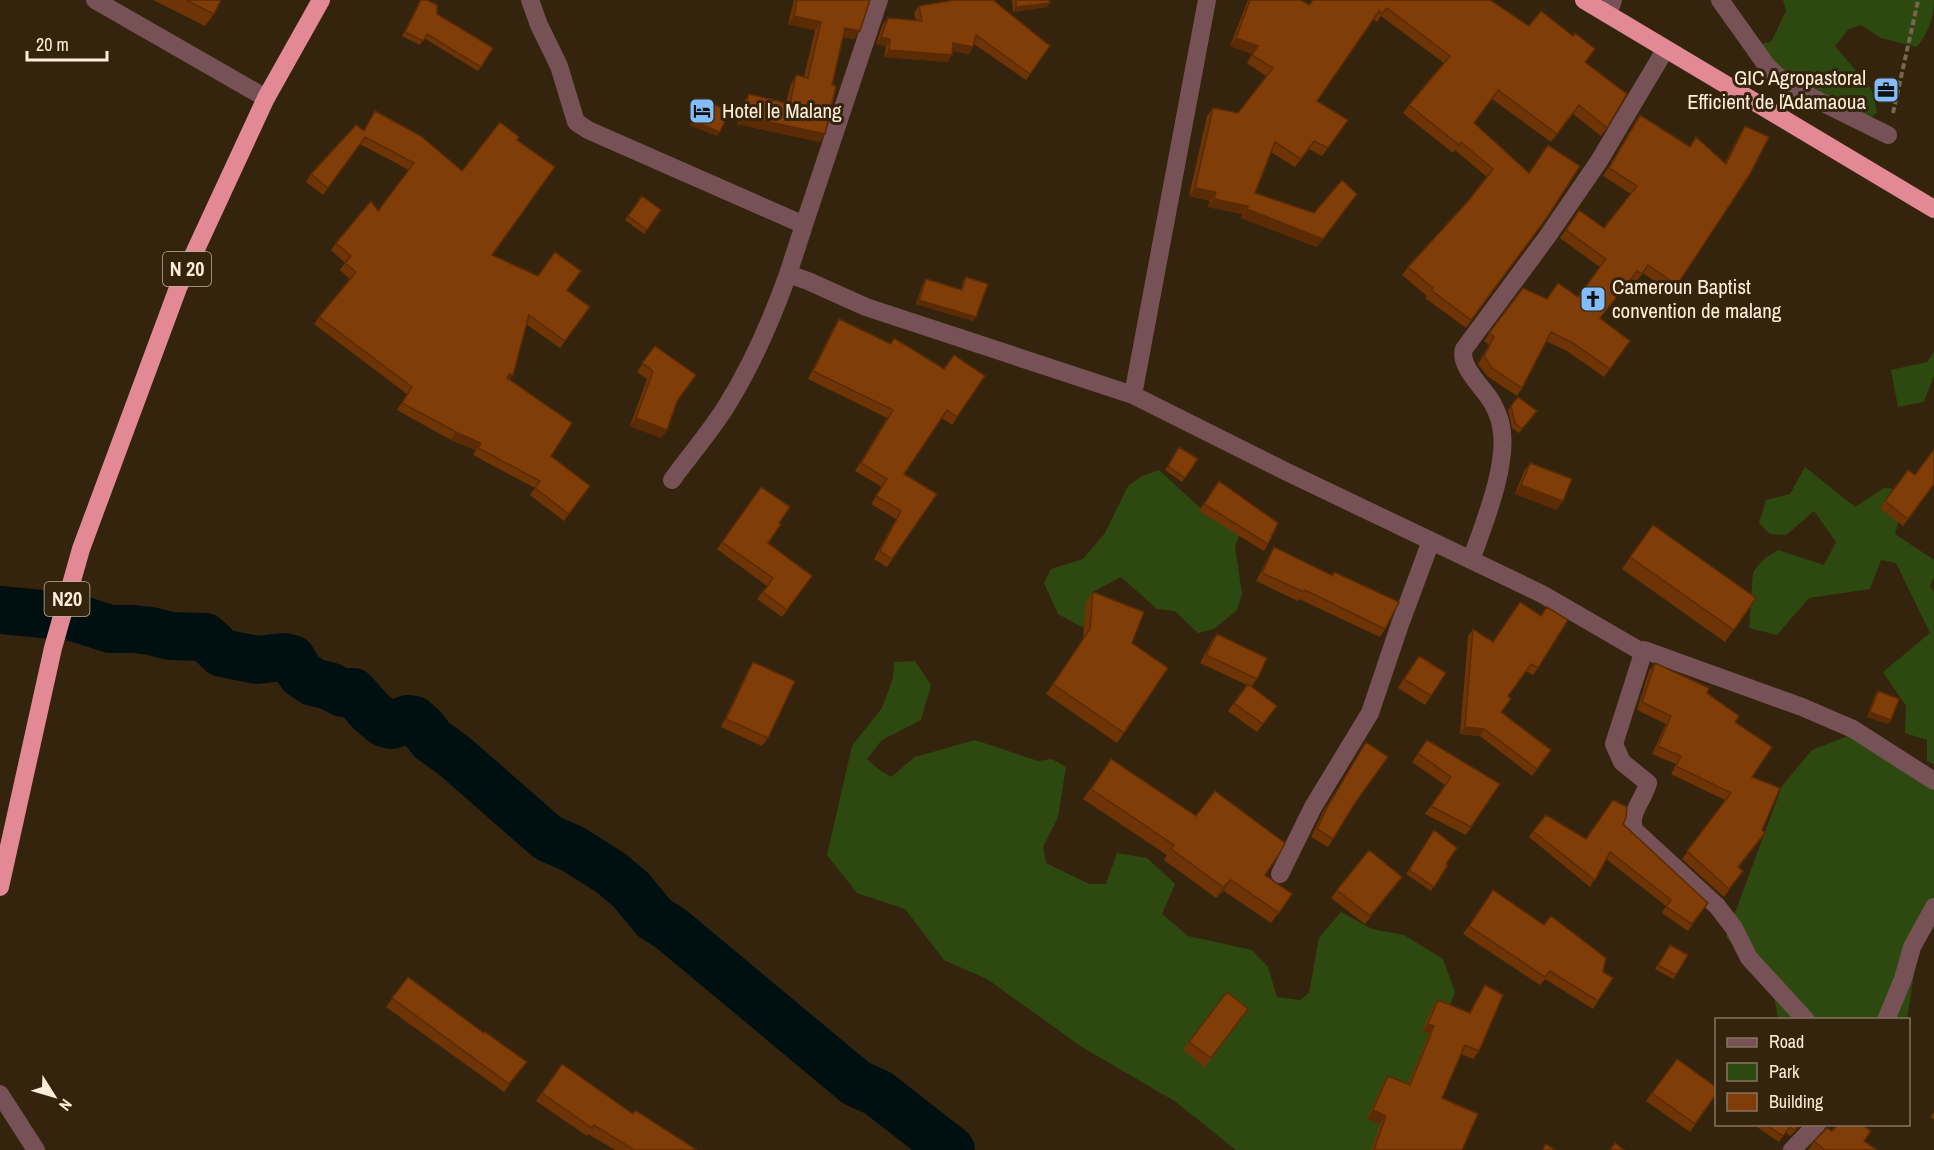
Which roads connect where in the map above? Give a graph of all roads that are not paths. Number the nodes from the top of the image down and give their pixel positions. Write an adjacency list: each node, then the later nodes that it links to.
1 (95, 0): 10 (street)
2 (321, 0): 10 (highway, N 20)
3 (530, 0): 13 (street)
4 (879, 0): 13 (street)
5 (1207, 0): 15 (street)
6 (1584, 0): 8 (highway)
7 (1720, 0): 11 (street)
8 (1611, 7): 9 (highway)
9 (1665, 50): 12 (highway); 19 (street)
10 (266, 98): 18 (highway, N 20)
11 (1888, 135)
12 (1934, 209)
13 (804, 225): 14 (street)
14 (788, 274): 15 (street); 16 (street)
15 (1133, 395): 17 (street)
16 (672, 480)
17 (1431, 541): 19 (street); 22 (street)
18 (81, 549): 23 (highway, N20)
19 (1471, 560): 20 (street)
20 (1644, 650): 21 (street); 25 (street)
21 (1934, 781)
22 (1280, 874)
23 (0, 887)
24 (1934, 907): 26 (street)
25 (1804, 1018)
26 (1887, 1018)
27 (0, 1094): 29 (street)
28 (1816, 1126): 30 (street)
29 (36, 1150)
30 (1792, 1150)

